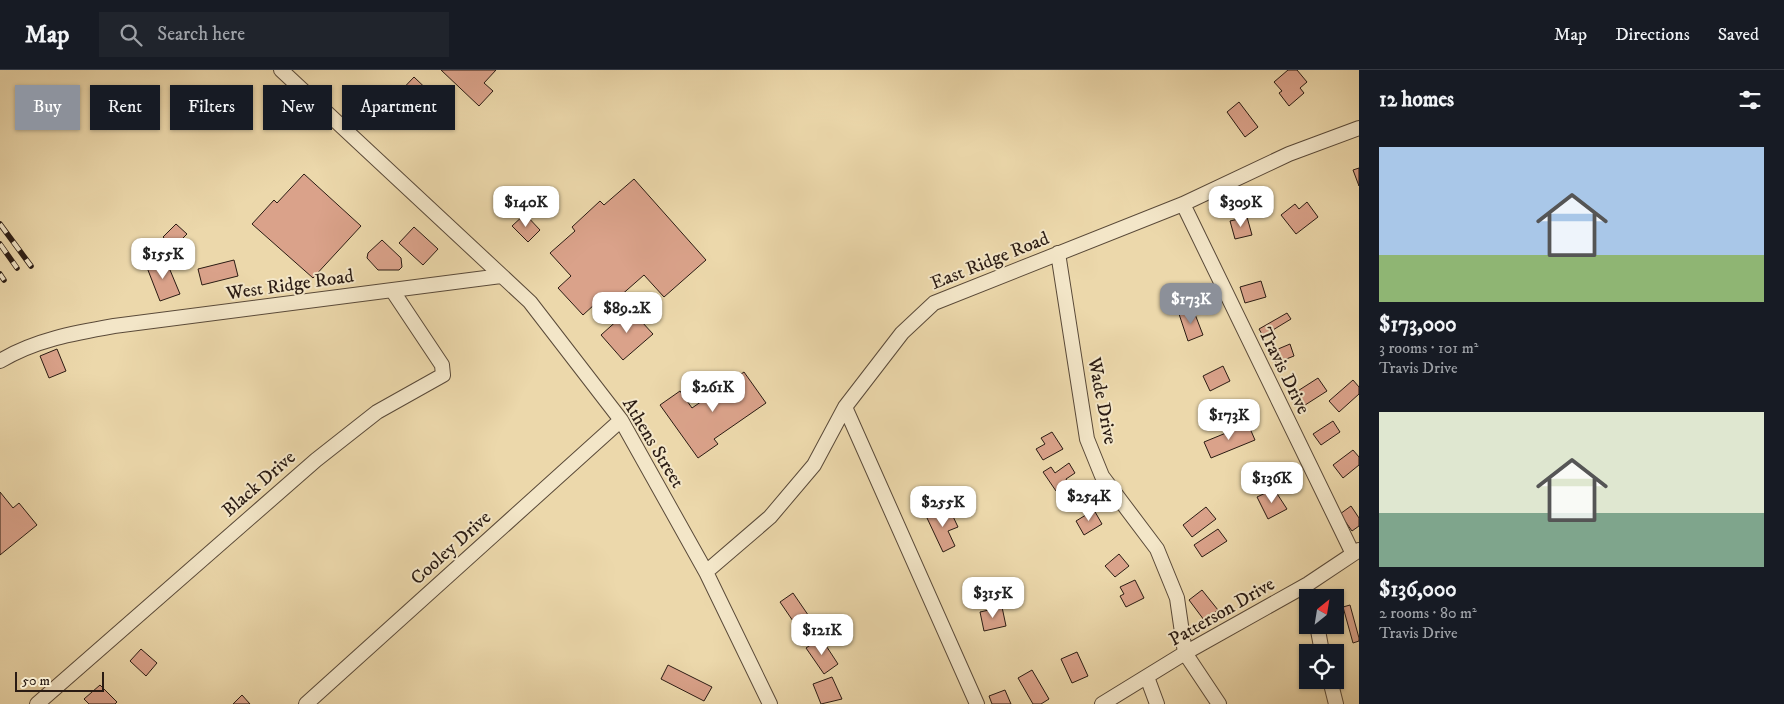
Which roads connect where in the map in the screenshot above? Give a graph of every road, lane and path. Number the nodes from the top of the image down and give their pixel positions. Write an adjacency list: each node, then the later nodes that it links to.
1 (281, 70): 5 (street, Athens Street)
2 (1359, 128): 3 (street, East Ridge Road)
3 (1183, 204): 4 (street, East Ridge Road); 10 (street, Travis Drive)
4 (1058, 253): 8 (street, East Ridge Road); 14 (street, Wade Drive)
5 (501, 276): 6 (street, West Ridge Road); 9 (street, Athens Street)
6 (392, 290): 7 (street, West Ridge Road); 17 (street, Black Drive)
7 (0, 362)
8 (845, 407): 11 (street, East Ridge Road); 20 (street)
9 (621, 420): 11 (street, Athens Street); 18 (street, Cooley Drive)
10 (1356, 552): 12 (street, Patterson Drive)
11 (706, 572): 19 (street, Athens Street)
12 (1312, 589)
13 (1299, 596): 14 (street, Patterson Drive)
14 (1185, 653): 15 (street, Patterson Drive); 23 (street)
15 (1148, 677): 21 (street, Patterson Drive); 22 (street)
16 (1332, 689): 24 (street)
17 (37, 704)
18 (306, 704)
19 (770, 704)
20 (977, 704)
21 (1102, 704)
22 (1157, 704)
23 (1219, 704)
24 (1336, 704)

